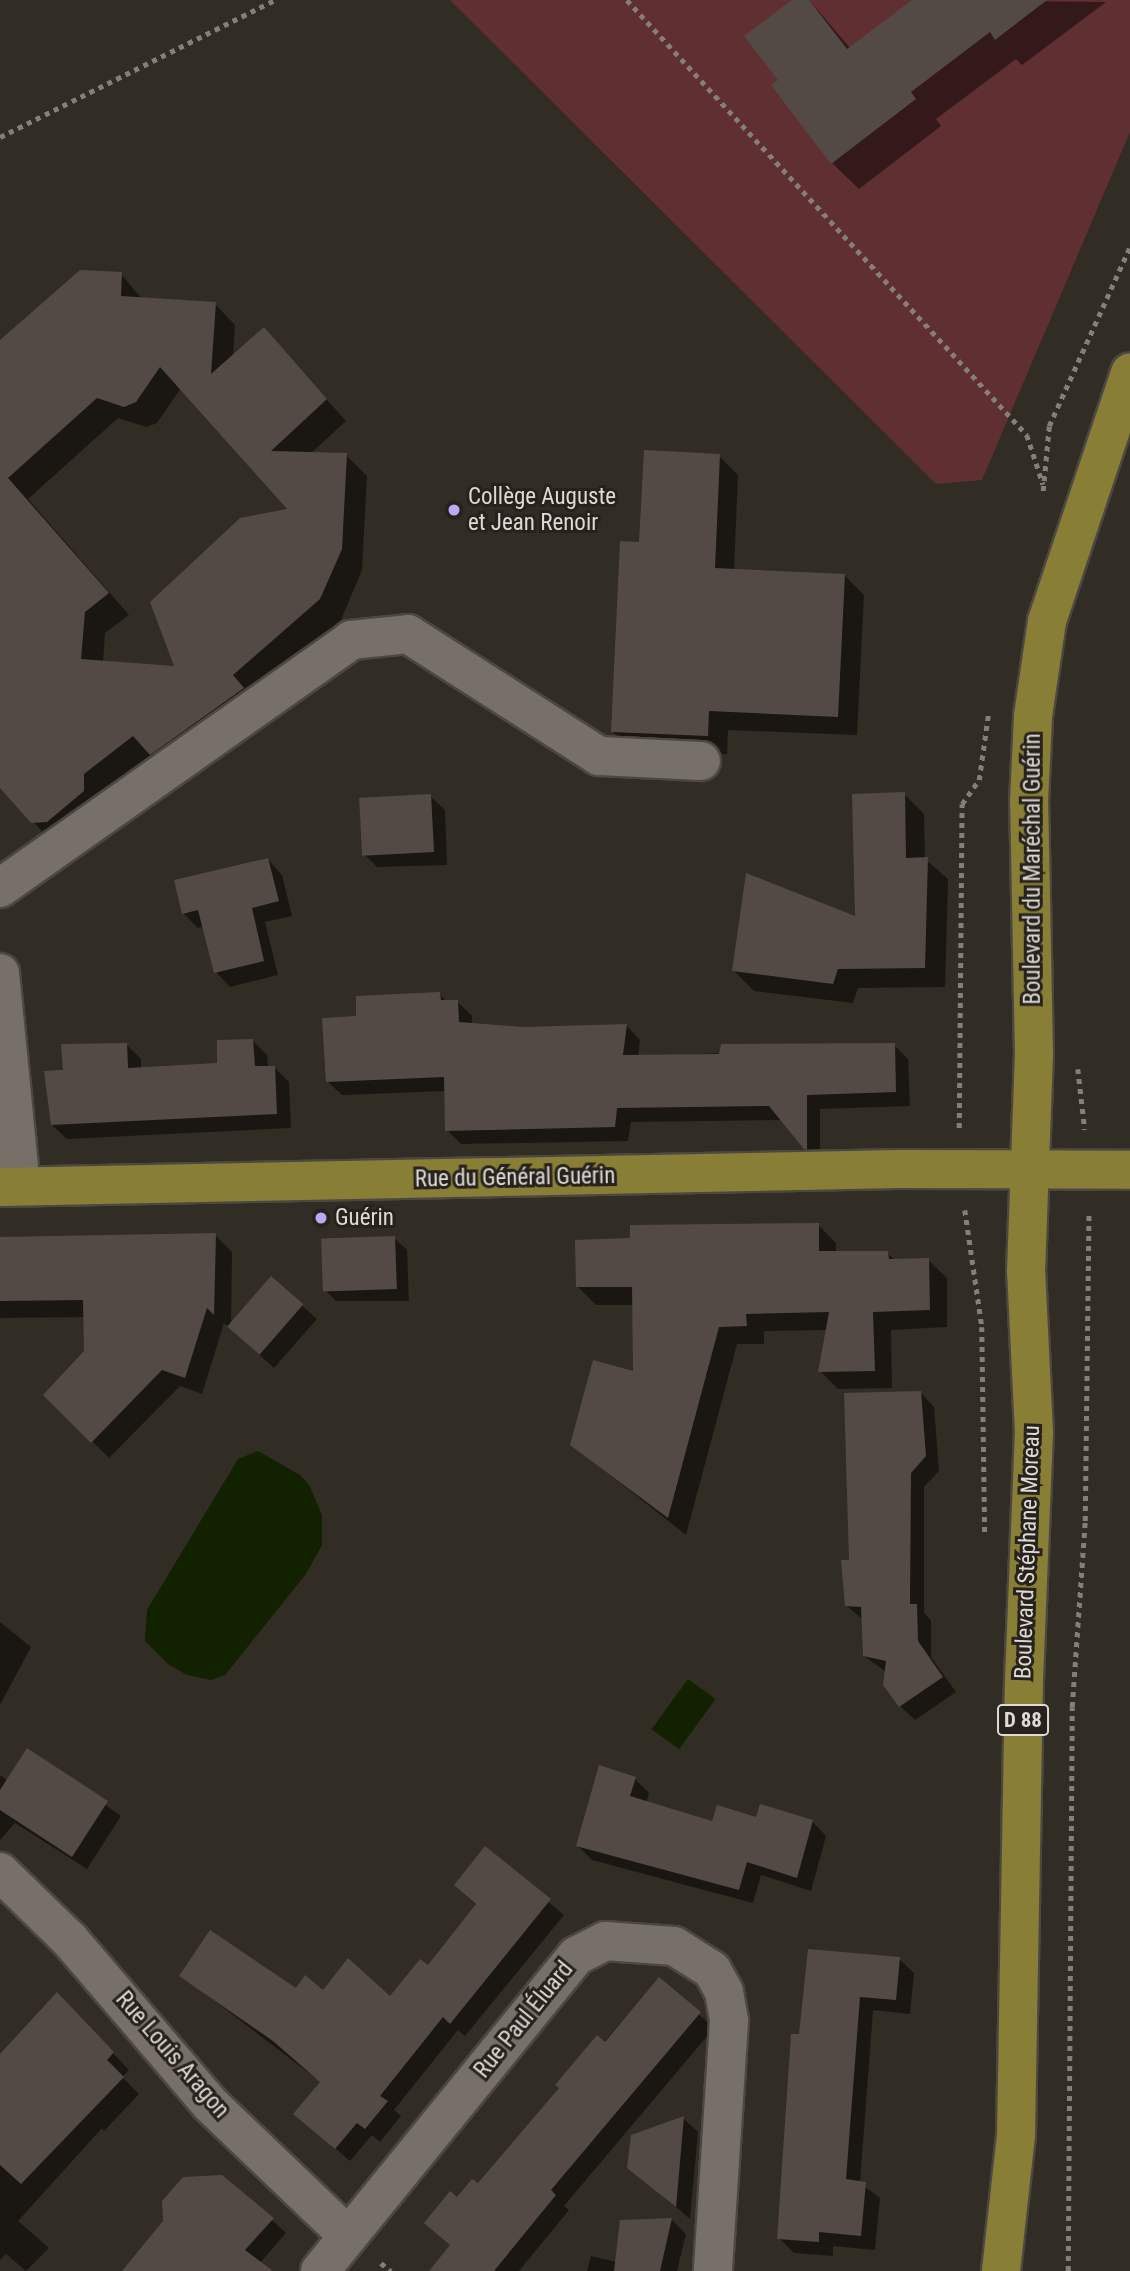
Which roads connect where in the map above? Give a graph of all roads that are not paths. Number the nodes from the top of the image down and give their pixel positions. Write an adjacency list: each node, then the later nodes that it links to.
1 (1130, 373): 5 (main road, Boulevard du Maréchal Guérin)
2 (701, 761): 3 (street)
3 (0, 888)
4 (0, 973): 7 (street)
5 (1029, 1169): 6 (main road, Rue du Général Guérin); 7 (main road, Rue du Général Guérin); 12 (main road, Boulevard Stéphane Moreau / D 88)
6 (1130, 1170)
7 (11, 1187)
8 (0, 1872): 9 (street, Rue Louis Aragon)
9 (347, 2235): 10 (street, Rue Paul Éluard); 11 (street, Rue Paul Éluard)
10 (320, 2271)
11 (713, 2271)
12 (1000, 2271)

